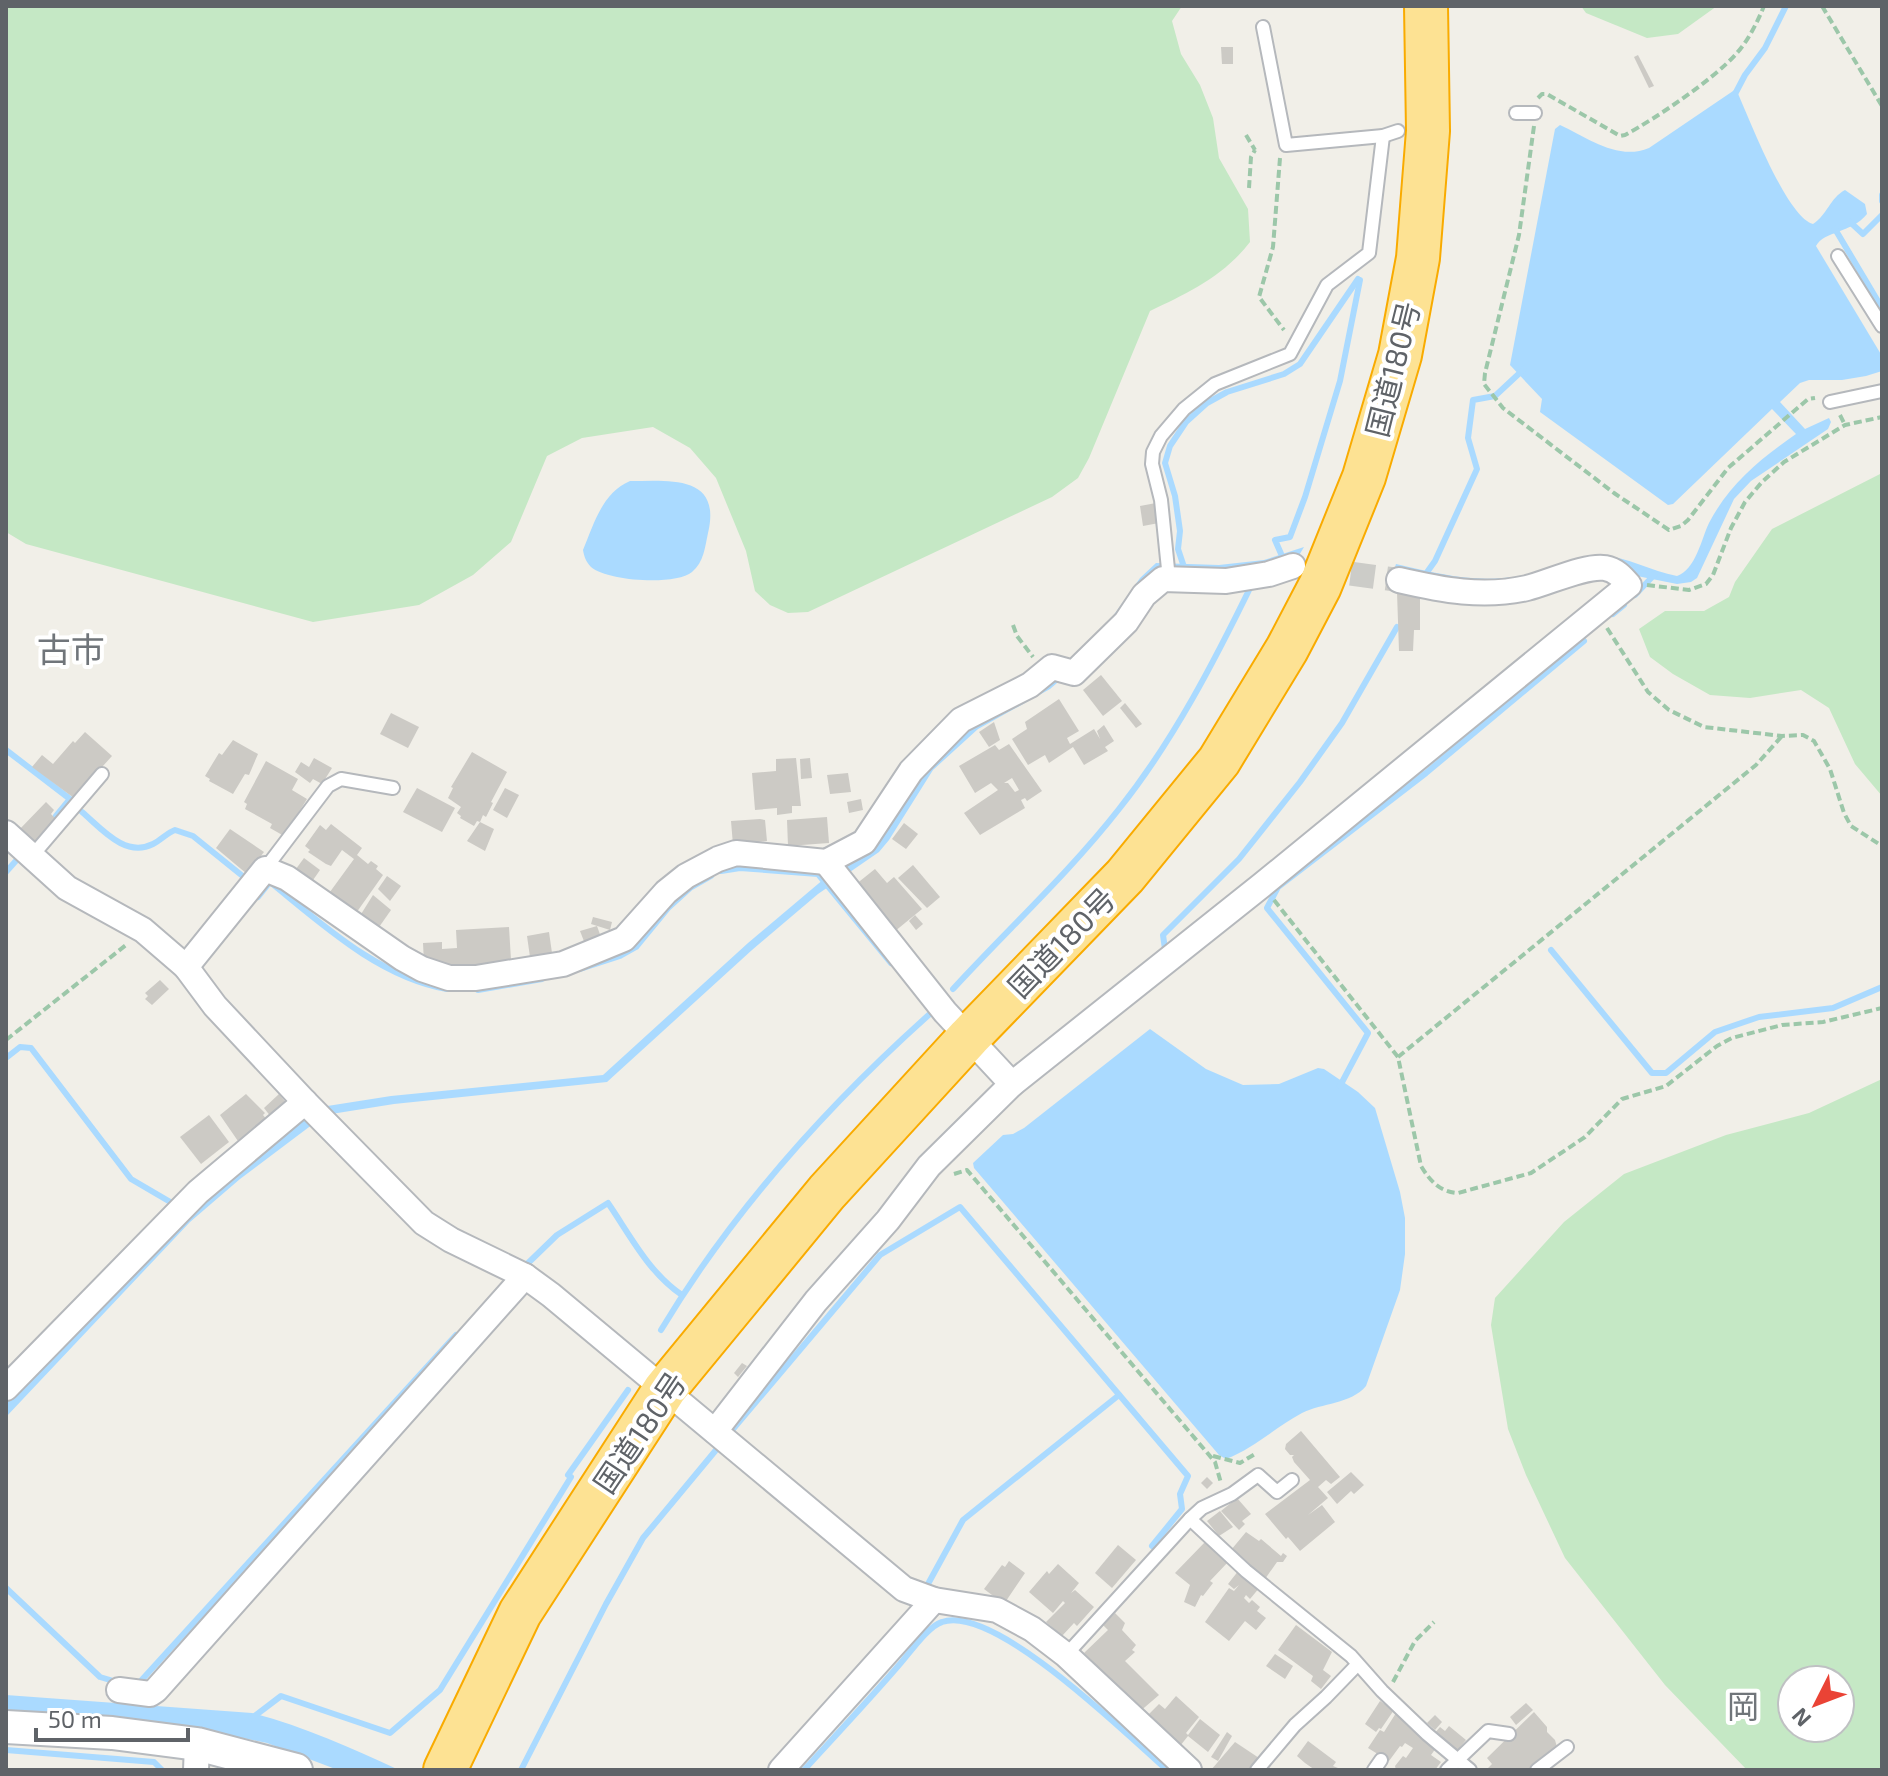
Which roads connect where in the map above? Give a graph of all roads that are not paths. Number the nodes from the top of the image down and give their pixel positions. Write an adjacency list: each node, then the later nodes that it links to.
1 (1426, 6): 21 (highway, 国道180号)
2 (1263, 27): 6 (lane)
3 (1516, 113): 4 (lane)
4 (1535, 113)
5 (1398, 131): 6 (lane)
6 (1383, 136): 12 (lane)
7 (1838, 256): 8 (lane)
8 (1882, 326)
9 (1882, 391): 10 (lane)
10 (1830, 402)
11 (1293, 566): 12 (street)
12 (1168, 571): 18 (street)
13 (1399, 580): 22 (street)
14 (102, 774): 17 (lane)
15 (393, 788): 19 (lane)
16 (6, 833): 17 (street)
17 (32, 856): 20 (street)
18 (826, 862): 19 (street); 21 (street)
19 (265, 869): 20 (street)
20 (186, 967): 23 (street)
21 (969, 1037): 22 (street); 26 (highway, 国道180号)
22 (1012, 1084): 27 (street)
23 (305, 1102): 24 (street); 25 (street)
24 (525, 1276): 26 (street); 33 (street)
25 (6, 1388)
26 (665, 1389): 27 (street); 40 (highway, 国道180号)
27 (715, 1431): 30 (street)
28 (1292, 1480): 29 (lane)
29 (1190, 1519): 31 (lane); 32 (lane)
30 (934, 1600): 31 (street); 41 (street)
31 (1066, 1655): 42 (street)
32 (1357, 1665): 38 (lane); 43 (lane)
33 (119, 1690)
34 (6, 1727): 37 (main road)
35 (1509, 1734): 38 (lane)
36 (1567, 1747): 46 (lane)
37 (196, 1757): 39 (main road)
38 (1457, 1759): 44 (lane); 45 (lane)
39 (296, 1770)
40 (445, 1770)
41 (781, 1770)
42 (1189, 1770)
43 (1257, 1770)
44 (1447, 1770)
45 (1470, 1770)
46 (1537, 1770)

